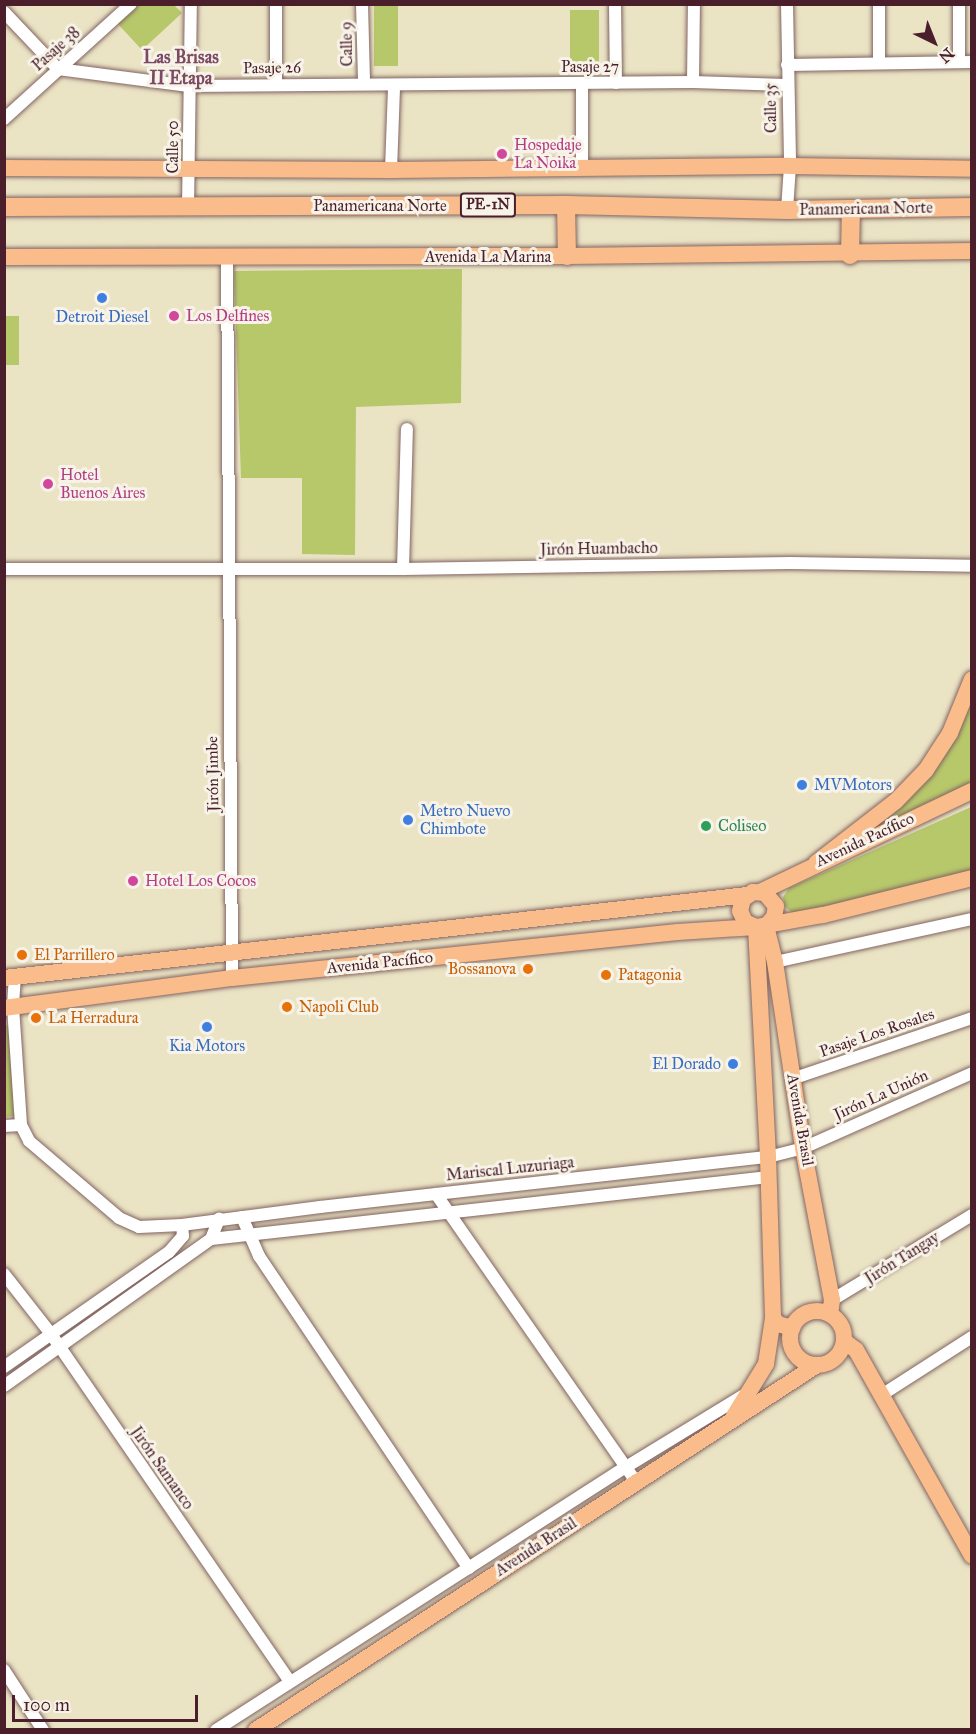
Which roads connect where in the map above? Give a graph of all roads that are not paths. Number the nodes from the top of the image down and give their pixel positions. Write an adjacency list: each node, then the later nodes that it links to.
1 (131, 4): 14 (street, Pasaje 38)
2 (191, 4): 21 (street, Calle 50)
3 (276, 4): 19 (street)
4 (362, 4): 16 (street, Calle 9)
5 (615, 4): 17 (street)
6 (694, 4): 15 (street)
7 (787, 4): 13 (street, Calle 35)
8 (879, 4): 11 (street)
9 (958, 4): 12 (street)
10 (4, 12): 14 (street)
11 (879, 62): 12 (street); 13 (street)
12 (965, 62)
13 (788, 65): 20 (street, Calle 35)
14 (58, 69): 21 (street, Pasaje 26); 23 (street, Pasaje 38)
15 (693, 82): 17 (street, Pasaje 27); 20 (street, Pasaje 27)
16 (364, 83): 19 (street, Pasaje 26); 22 (street, Pasaje 26)
17 (616, 83): 18 (street, Pasaje 27)
18 (582, 84): 22 (street, Pasaje 27); 25 (street)
19 (276, 85): 21 (street, Pasaje 26)
20 (786, 85): 24 (street, Calle 35)
21 (189, 87): 27 (street, Calle 50)
22 (394, 87): 28 (street)
23 (4, 119)
24 (790, 166): 25 (main road); 29 (main road); 35 (street, Calle 35)
25 (582, 167): 28 (main road)
26 (4, 168): 27 (main road)
27 (189, 168): 28 (main road); 33 (street, Calle 50)
28 (391, 170)
29 (972, 170)
30 (566, 205): 33 (highway, Panamericana Norte / PE-1N); 35 (highway, Panamericana Norte / PE-1N); 38 (highway)
31 (4, 207): 33 (highway, Panamericana Norte / PE-1N)
32 (972, 207): 34 (highway, Panamericana Norte / PE-1N)
33 (188, 208)
34 (851, 209): 35 (highway, Panamericana Norte / PE-1N); 37 (highway)
35 (787, 210)
36 (972, 251): 37 (main road, Avenida La Marina)
37 (850, 255): 38 (main road, Avenida La Marina)
38 (567, 256): 40 (main road, Avenida La Marina)
39 (4, 257): 40 (main road, Avenida La Marina)
40 (227, 258): 43 (street, Jirón Jimbe)
41 (407, 429): 45 (street)
42 (972, 566): 45 (street, Jirón Huambacho)
43 (227, 568): 44 (street, Jirón Huambacho); 45 (street, Jirón Huambacho); 53 (street, Jirón Jimbe)
44 (4, 569)
45 (404, 569)
46 (972, 679): 48 (main road)
47 (972, 791): 48 (main road, Avenida Pacífico)
48 (816, 863): 50 (main road, Avenida Pacífico)
49 (972, 878): 52 (main road, Avenida Pacífico)
50 (754, 893): 52 (main road); 52 (main road); 53 (main road, Avenida Pacífico)
51 (972, 919): 54 (street)
52 (761, 926): 54 (main road, Avenida Brasil); 56 (main road, Avenida Pacífico); 64 (main road)
53 (231, 953): 55 (main road, Avenida Pacífico); 56 (street, Jirón Jimbe)
54 (775, 962): 60 (main road, Avenida Brasil)
55 (10, 977): 57 (street)
56 (232, 978): 57 (main road, Avenida Pacífico)
57 (9, 1008): 61 (street)
58 (972, 1018): 60 (street, Pasaje Los Rosales)
59 (972, 1073): 63 (street, Jirón La Unión)
60 (792, 1078): 63 (main road, Avenida Brasil)
61 (21, 1125): 62 (street); 71 (street, Mariscal Luzuriaga)
62 (4, 1126)
63 (803, 1148): 64 (street, Mariscal Luzuriaga); 75 (main road, Avenida Brasil)
64 (768, 1157): 65 (main road); 66 (street, Mariscal Luzuriaga)
65 (769, 1177): 67 (street); 76 (main road)
66 (436, 1194): 67 (street); 69 (street, Mariscal Luzuriaga)
67 (449, 1212): 72 (street); 89 (street)
68 (972, 1215): 75 (street, Jirón Tangay)
69 (242, 1217): 70 (street, Mariscal Luzuriaga); 72 (street)
70 (219, 1219): 71 (street, Mariscal Luzuriaga); 73 (street)
71 (182, 1225): 78 (street)
72 (248, 1235): 73 (street); 92 (street)
73 (211, 1239): 81 (street)
74 (4, 1274): 78 (street, Jirón Samanco)
75 (831, 1307): 77 (main road); 80 (main road)
76 (772, 1318): 77 (main road); 82 (main road)
77 (791, 1332): 82 (main road); 83 (main road)
78 (51, 1334): 81 (street, Jirón Samanco); 84 (street)
79 (972, 1337): 87 (street)
80 (844, 1341): 83 (main road); 87 (main road)
81 (60, 1348): 85 (street); 94 (street, Jirón Samanco)
82 (766, 1364): 86 (main road)
83 (817, 1365): 88 (main road, Avenida Brasil)
84 (4, 1367)
85 (4, 1386)
86 (748, 1392): 88 (main road); 89 (street)
87 (880, 1396): 91 (main road)
88 (730, 1422): 90 (main road, Avenida Brasil)
89 (626, 1467): 90 (street); 92 (street)
90 (636, 1482): 97 (main road, Avenida Brasil)
91 (972, 1556)
92 (469, 1568): 94 (street)
93 (4, 1670): 95 (street)
94 (290, 1682): 96 (street)
95 (43, 1730)
96 (216, 1730)
97 (256, 1730)

